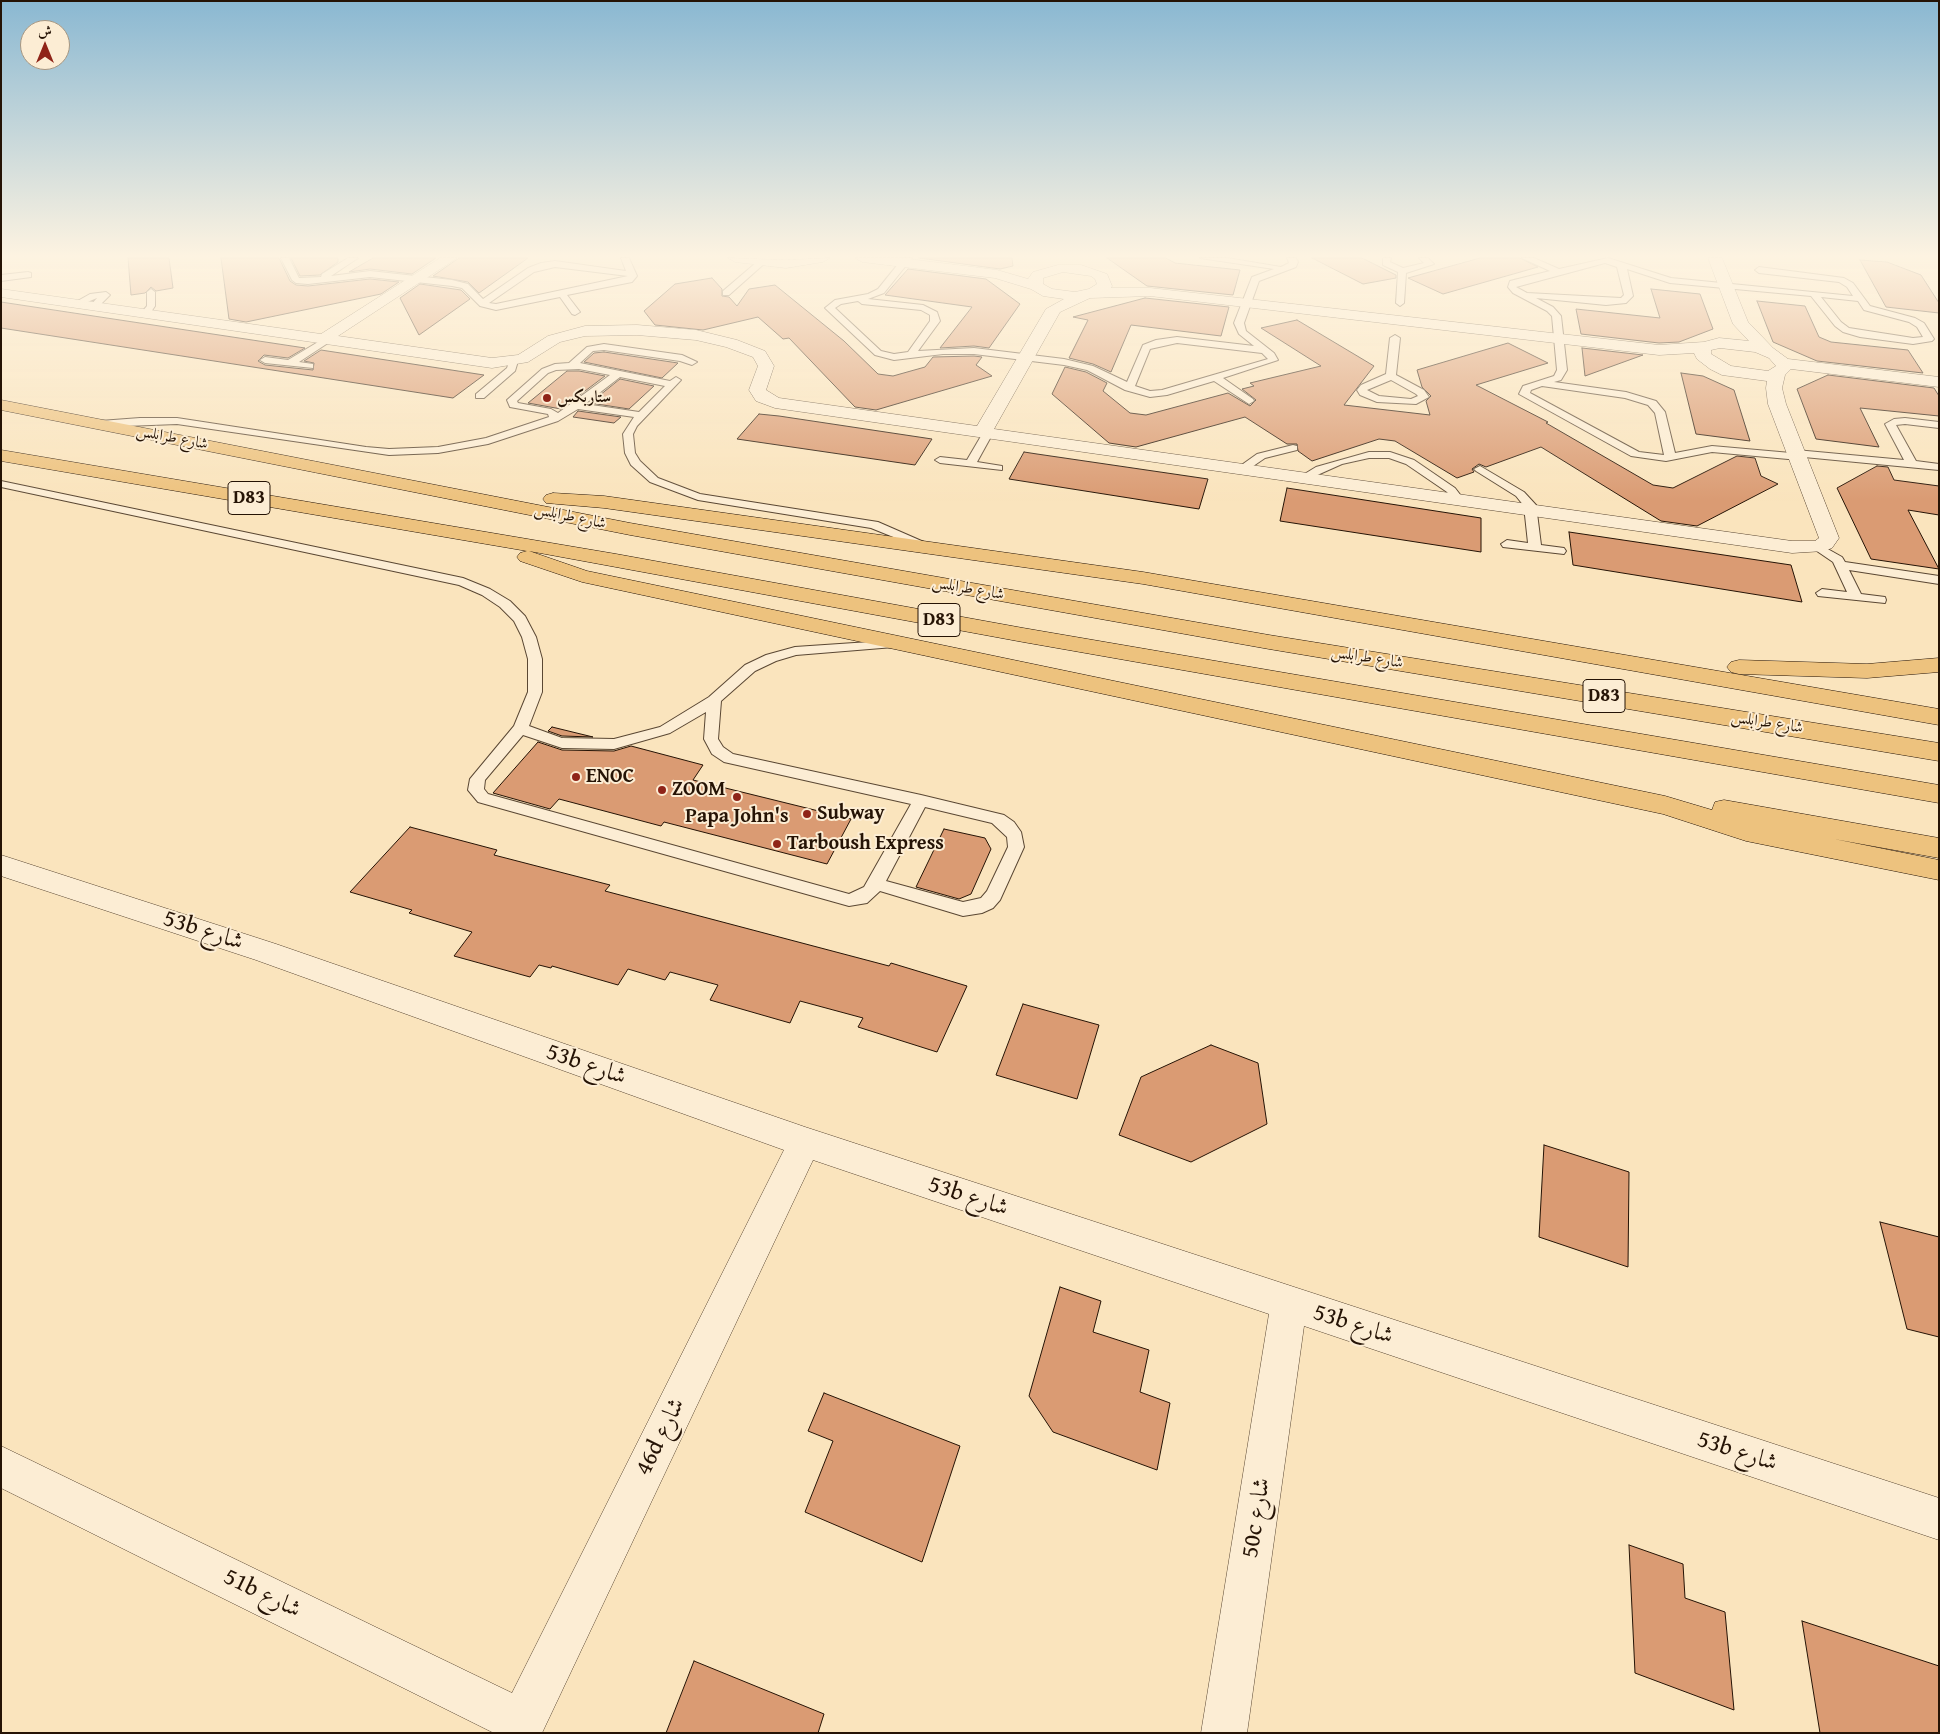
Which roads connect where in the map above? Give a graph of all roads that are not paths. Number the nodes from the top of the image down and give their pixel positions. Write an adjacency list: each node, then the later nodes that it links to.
1 (1395, 338): 35 (lane)
2 (323, 339): 27 (lane)
3 (330, 339): 25 (street)
4 (554, 339): 25 (street)
5 (711, 339): 53 (street)
6 (863, 339): 22 (lane)
7 (922, 339): 22 (lane)
8 (1037, 339): 23 (street)
9 (1252, 339): 20 (lane)
10 (1440, 339): 16 (street)
11 (1558, 339): 19 (street); 40 (lane)
12 (1732, 339): 17 (street)
13 (1753, 339): 21 (street)
14 (1894, 339): 15 (lane)
15 (1929, 339)
16 (1432, 340)
17 (1729, 343): 18 (street); 21 (street)
18 (1706, 347): 19 (street); 32 (street)
19 (1659, 350): 32 (street)
20 (1266, 351): 37 (lane); 41 (lane)
21 (1769, 352): 31 (street)
22 (910, 356): 23 (lane)
23 (1026, 358): 41 (lane); 53 (street)
24 (265, 360): 27 (lane)
25 (513, 362): 42 (lane)
26 (692, 362): 28 (lane)
27 (286, 363): 29 (lane)
28 (573, 365): 34 (lane); 50 (lane)
29 (310, 366)
30 (644, 368): 36 (lane)
31 (1780, 368): 32 (street); 39 (street); 45 (street)
32 (1722, 369): 45 (street)
33 (657, 370): 38 (lane)
34 (618, 374): 36 (lane); 43 (lane)
35 (1391, 376): 35 (lane)
36 (632, 378): 38 (lane)
37 (1216, 378): 41 (lane); 44 (lane)
38 (646, 380): 48 (lane)
39 (1939, 382)
40 (1540, 384): 57 (lane); 57 (lane)
41 (1129, 388)
42 (480, 396)
43 (589, 397): 47 (lane); 48 (lane)
44 (1249, 401)
45 (1777, 404): 55 (street)
46 (1, 406): 51 (highway, شارع طرابلس / D83)
47 (577, 406): 49 (lane); 50 (lane)
48 (650, 406): 49 (lane)
49 (641, 415): 73 (lane)
50 (554, 419): 51 (lane)
51 (100, 424): 68 (highway, شارع طرابلس / D83)
52 (1939, 425): 61 (lane)
53 (982, 432): 59 (lane); 60 (lane); 64 (street)
54 (1293, 448): 64 (lane)
55 (1796, 452): 57 (lane); 61 (lane); 75 (street)
56 (1, 455): 71 (highway, شارع طرابلس / D83)
57 (1670, 456)
58 (940, 460): 59 (lane)
59 (958, 462): 60 (lane)
60 (970, 464): 63 (lane)
61 (1912, 464): 62 (lane)
62 (1939, 467)
63 (998, 468)
64 (1242, 469): 66 (street)
65 (1480, 469): 70 (lane)
66 (1304, 478): 69 (street); 69 (lane)
67 (1, 484): 87 (lane)
68 (476, 497): 73 (highway); 88 (highway, شارع طرابلس / D83)
69 (1459, 501): 70 (street)
70 (1526, 510): 74 (lane); 75 (street)
71 (497, 540): 82 (highway); 89 (highway, شارع طرابلس / D83)
72 (1507, 544): 74 (lane)
73 (927, 546): 83 (highway)
74 (1529, 547): 76 (lane)
75 (1817, 547): 77 (lane)
76 (1560, 551)
77 (1842, 565): 78 (lane); 80 (lane)
78 (1939, 580)
79 (1822, 593): 80 (lane)
80 (1856, 597): 81 (lane)
81 (1880, 600)
82 (894, 643): 85 (lane); 91 (highway)
83 (1608, 660): 84 (highway); 86 (highway)
84 (1939, 665)
85 (714, 700): 87 (lane); 90 (lane)
86 (1939, 716)
87 (521, 728): 95 (lane)
88 (1939, 752)
89 (1939, 794)
90 (921, 800): 95 (lane); 95 (lane)
91 (1666, 805): 92 (highway); 94 (highway)
92 (1939, 848)
93 (1, 865): 96 (street, 53b شارع)
94 (1939, 870)
95 (876, 884)
96 (804, 1142): 97 (street, 53b شارع); 100 (street, 46d شارع)
97 (1289, 1304): 99 (street, 53b شارع); 101 (street, 50c شارع)
98 (1, 1466): 100 (street, 51b شارع)
99 (1939, 1519)
100 (520, 1727)
101 (1224, 1733)

